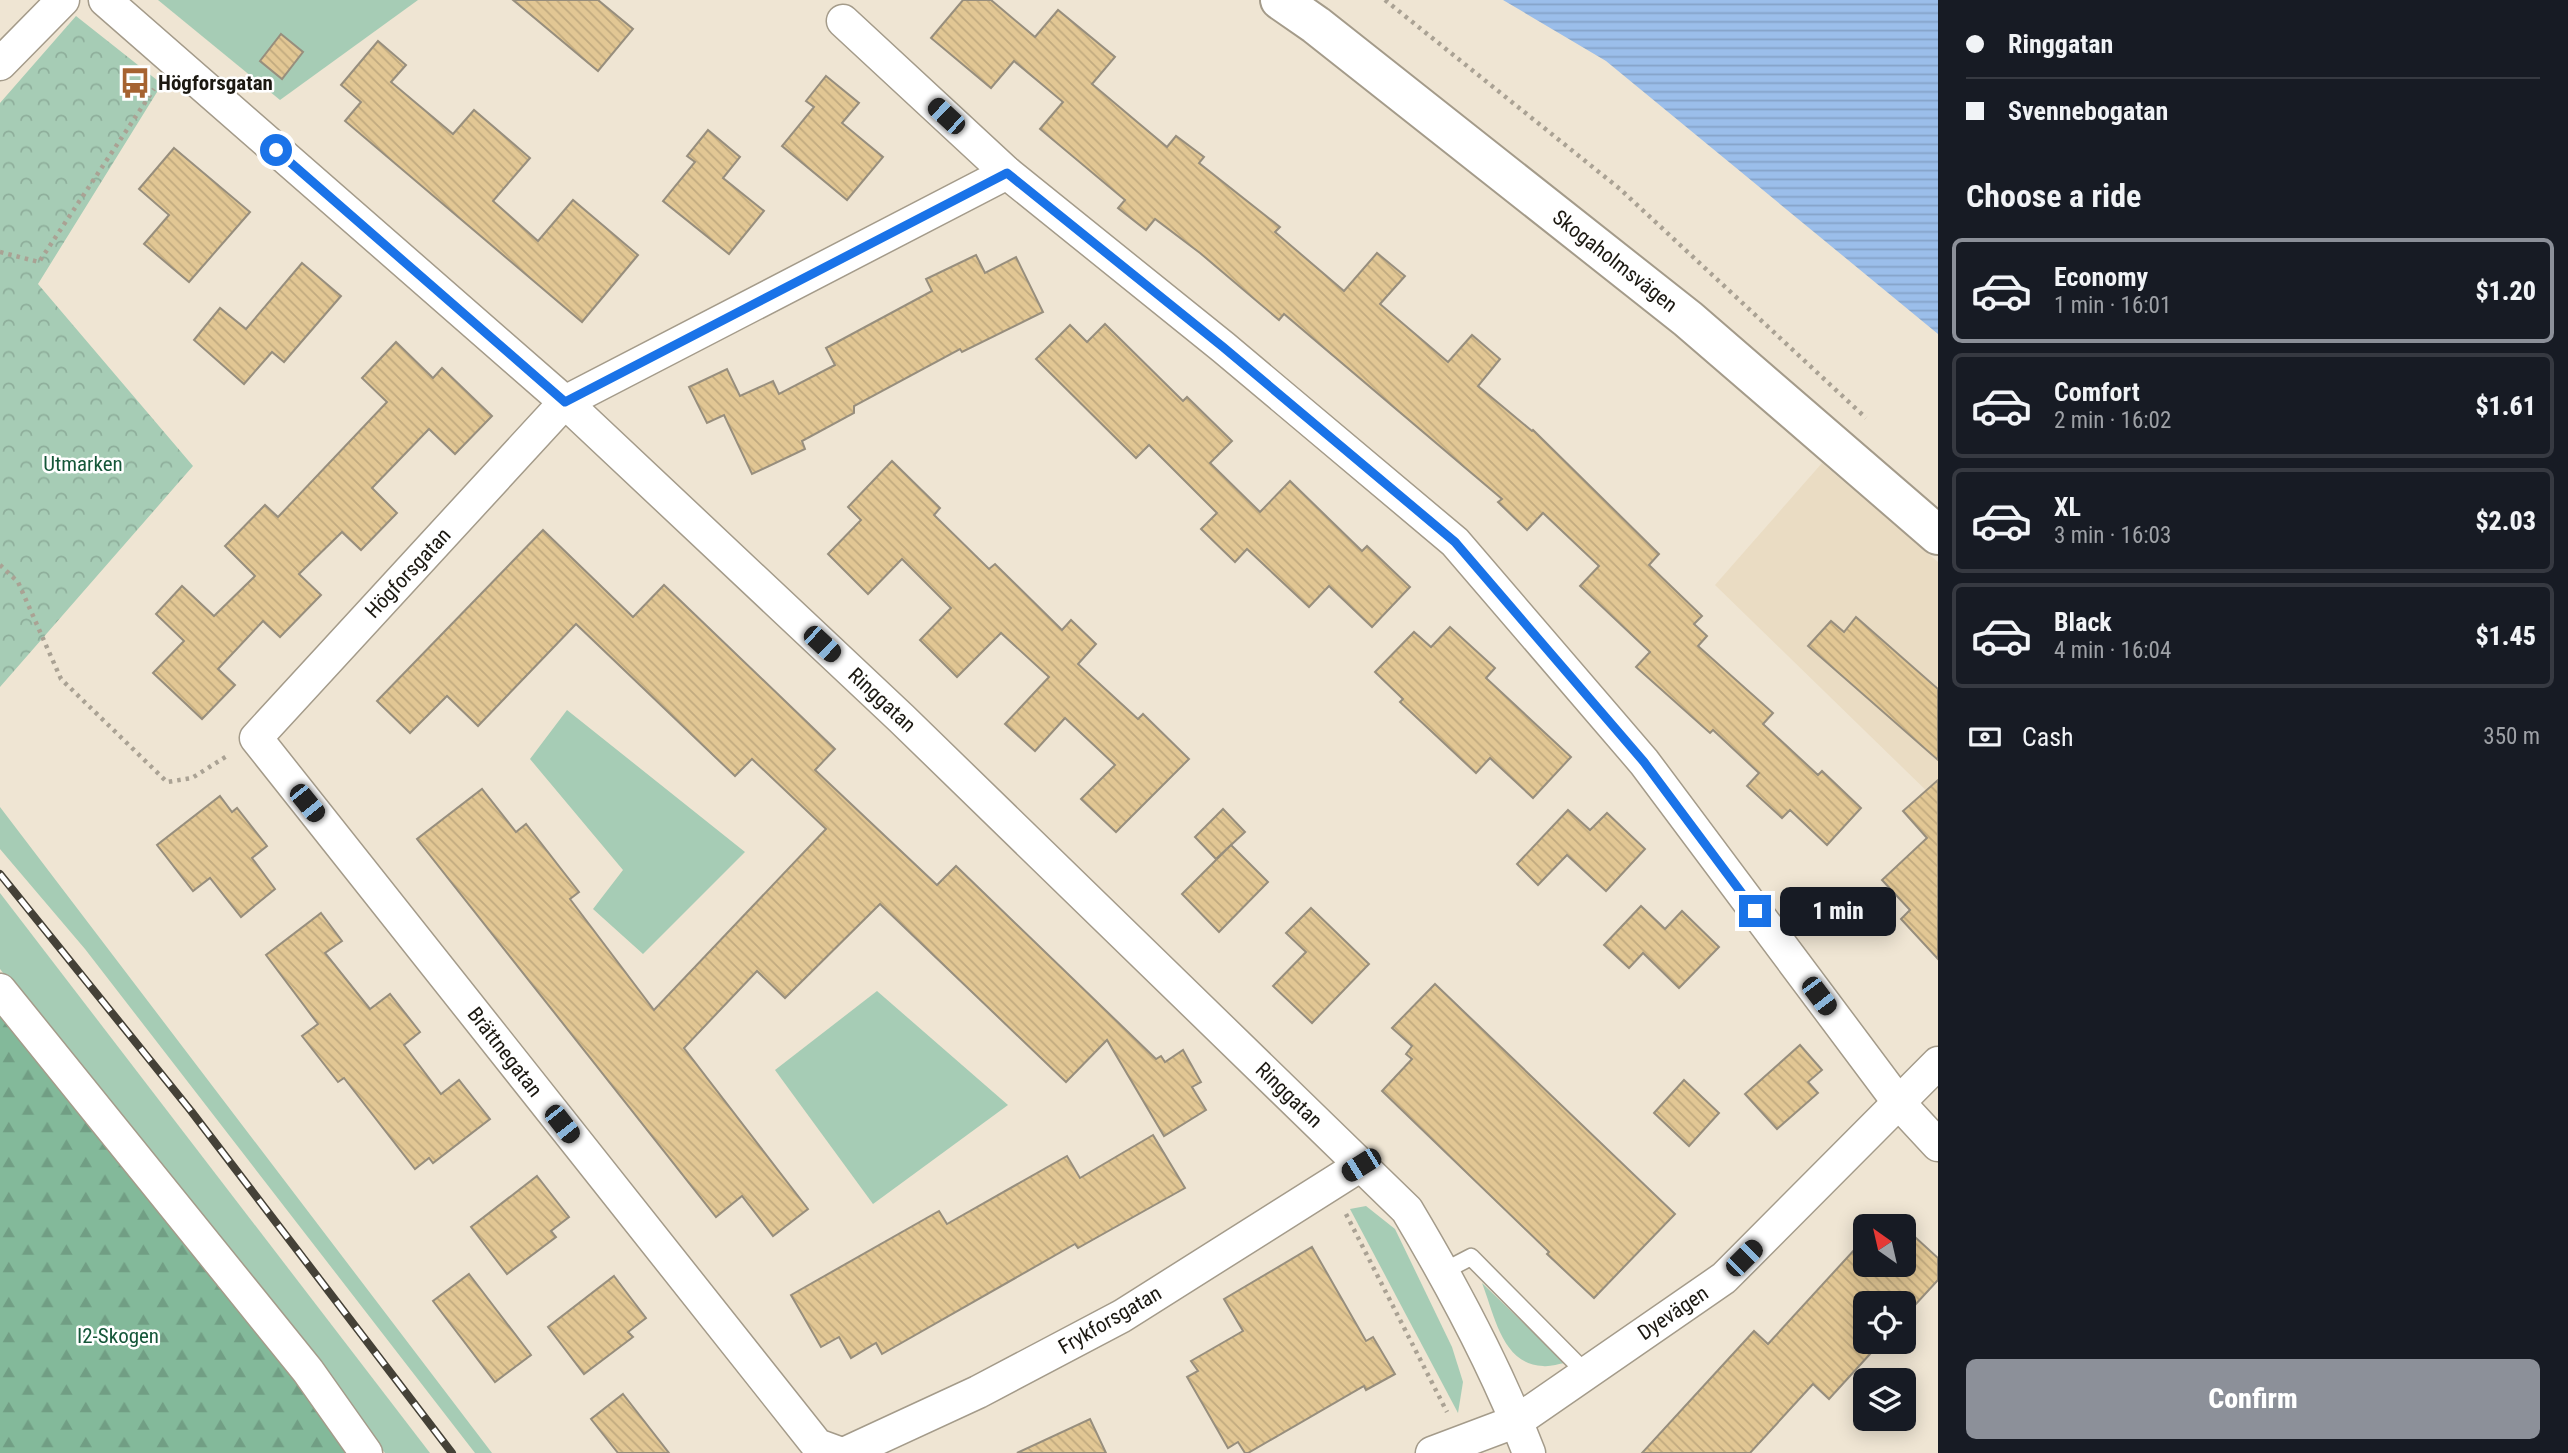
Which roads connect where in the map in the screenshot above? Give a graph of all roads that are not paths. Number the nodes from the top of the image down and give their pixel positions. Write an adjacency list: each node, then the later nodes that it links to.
1 (62, 0): 5 (street)
2 (105, 0): 7 (street, Ringgatan)
3 (1280, 0): 8 (street, Skogaholmsvägen)
4 (843, 21): 6 (street)
5 (0, 64)
6 (1007, 173): 7 (street, Högforsgatan); 12 (street)
7 (565, 402): 9 (street, Högforsgatan); 14 (street, Ringgatan)
8 (1938, 535)
9 (256, 738): 19 (street, Brättnegatan)
10 (0, 990): 18 (street)
11 (1938, 1063): 12 (street, Dyevägen)
12 (1899, 1103): 13 (street); 16 (street, Dyevägen)
13 (1938, 1144)
14 (1361, 1165): 15 (street, Ringgatan); 20 (street, Frykforsgatan)
15 (1444, 1271): 16 (lane); 17 (street, Ringgatan)
16 (1586, 1373): 17 (street, Dyevägen)
17 (1517, 1421): 21 (street, Dyevägen); 22 (street, Ringgatan)
18 (366, 1453)
19 (839, 1453)
20 (846, 1453)
21 (1432, 1453)
22 (1529, 1453)

